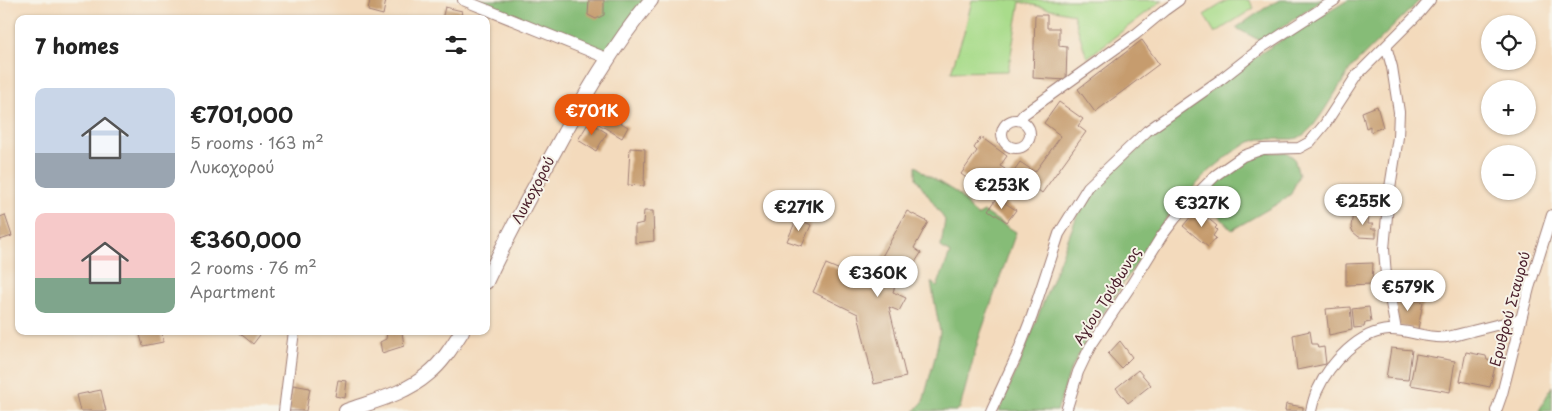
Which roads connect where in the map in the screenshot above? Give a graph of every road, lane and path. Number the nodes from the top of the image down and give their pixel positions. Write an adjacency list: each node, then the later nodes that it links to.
1 (463, 0): 7 (street)
2 (651, 0): 7 (street, Λυκοχορού)
3 (1179, 0): 8 (street)
4 (1335, 0): 17 (street)
5 (1430, 0): 6 (street, Αγίου Τρύφωνος)
6 (1386, 46): 12 (street); 18 (street, Αγίου Τρύφωνος)
7 (609, 58): 10 (street, Λυκοχορού)
8 (1018, 120)
9 (1552, 215): 11 (street, Ερυθρού Σταυρού)
10 (490, 274)
11 (1520, 319): 12 (street); 20 (street, Ερυθρού Σταυρού)
12 (1396, 330): 19 (street)
13 (294, 335): 15 (street)
14 (459, 335): 16 (street)
15 (284, 411)
16 (346, 411)
17 (991, 411)
18 (1066, 411)
19 (1311, 411)
20 (1496, 411)

